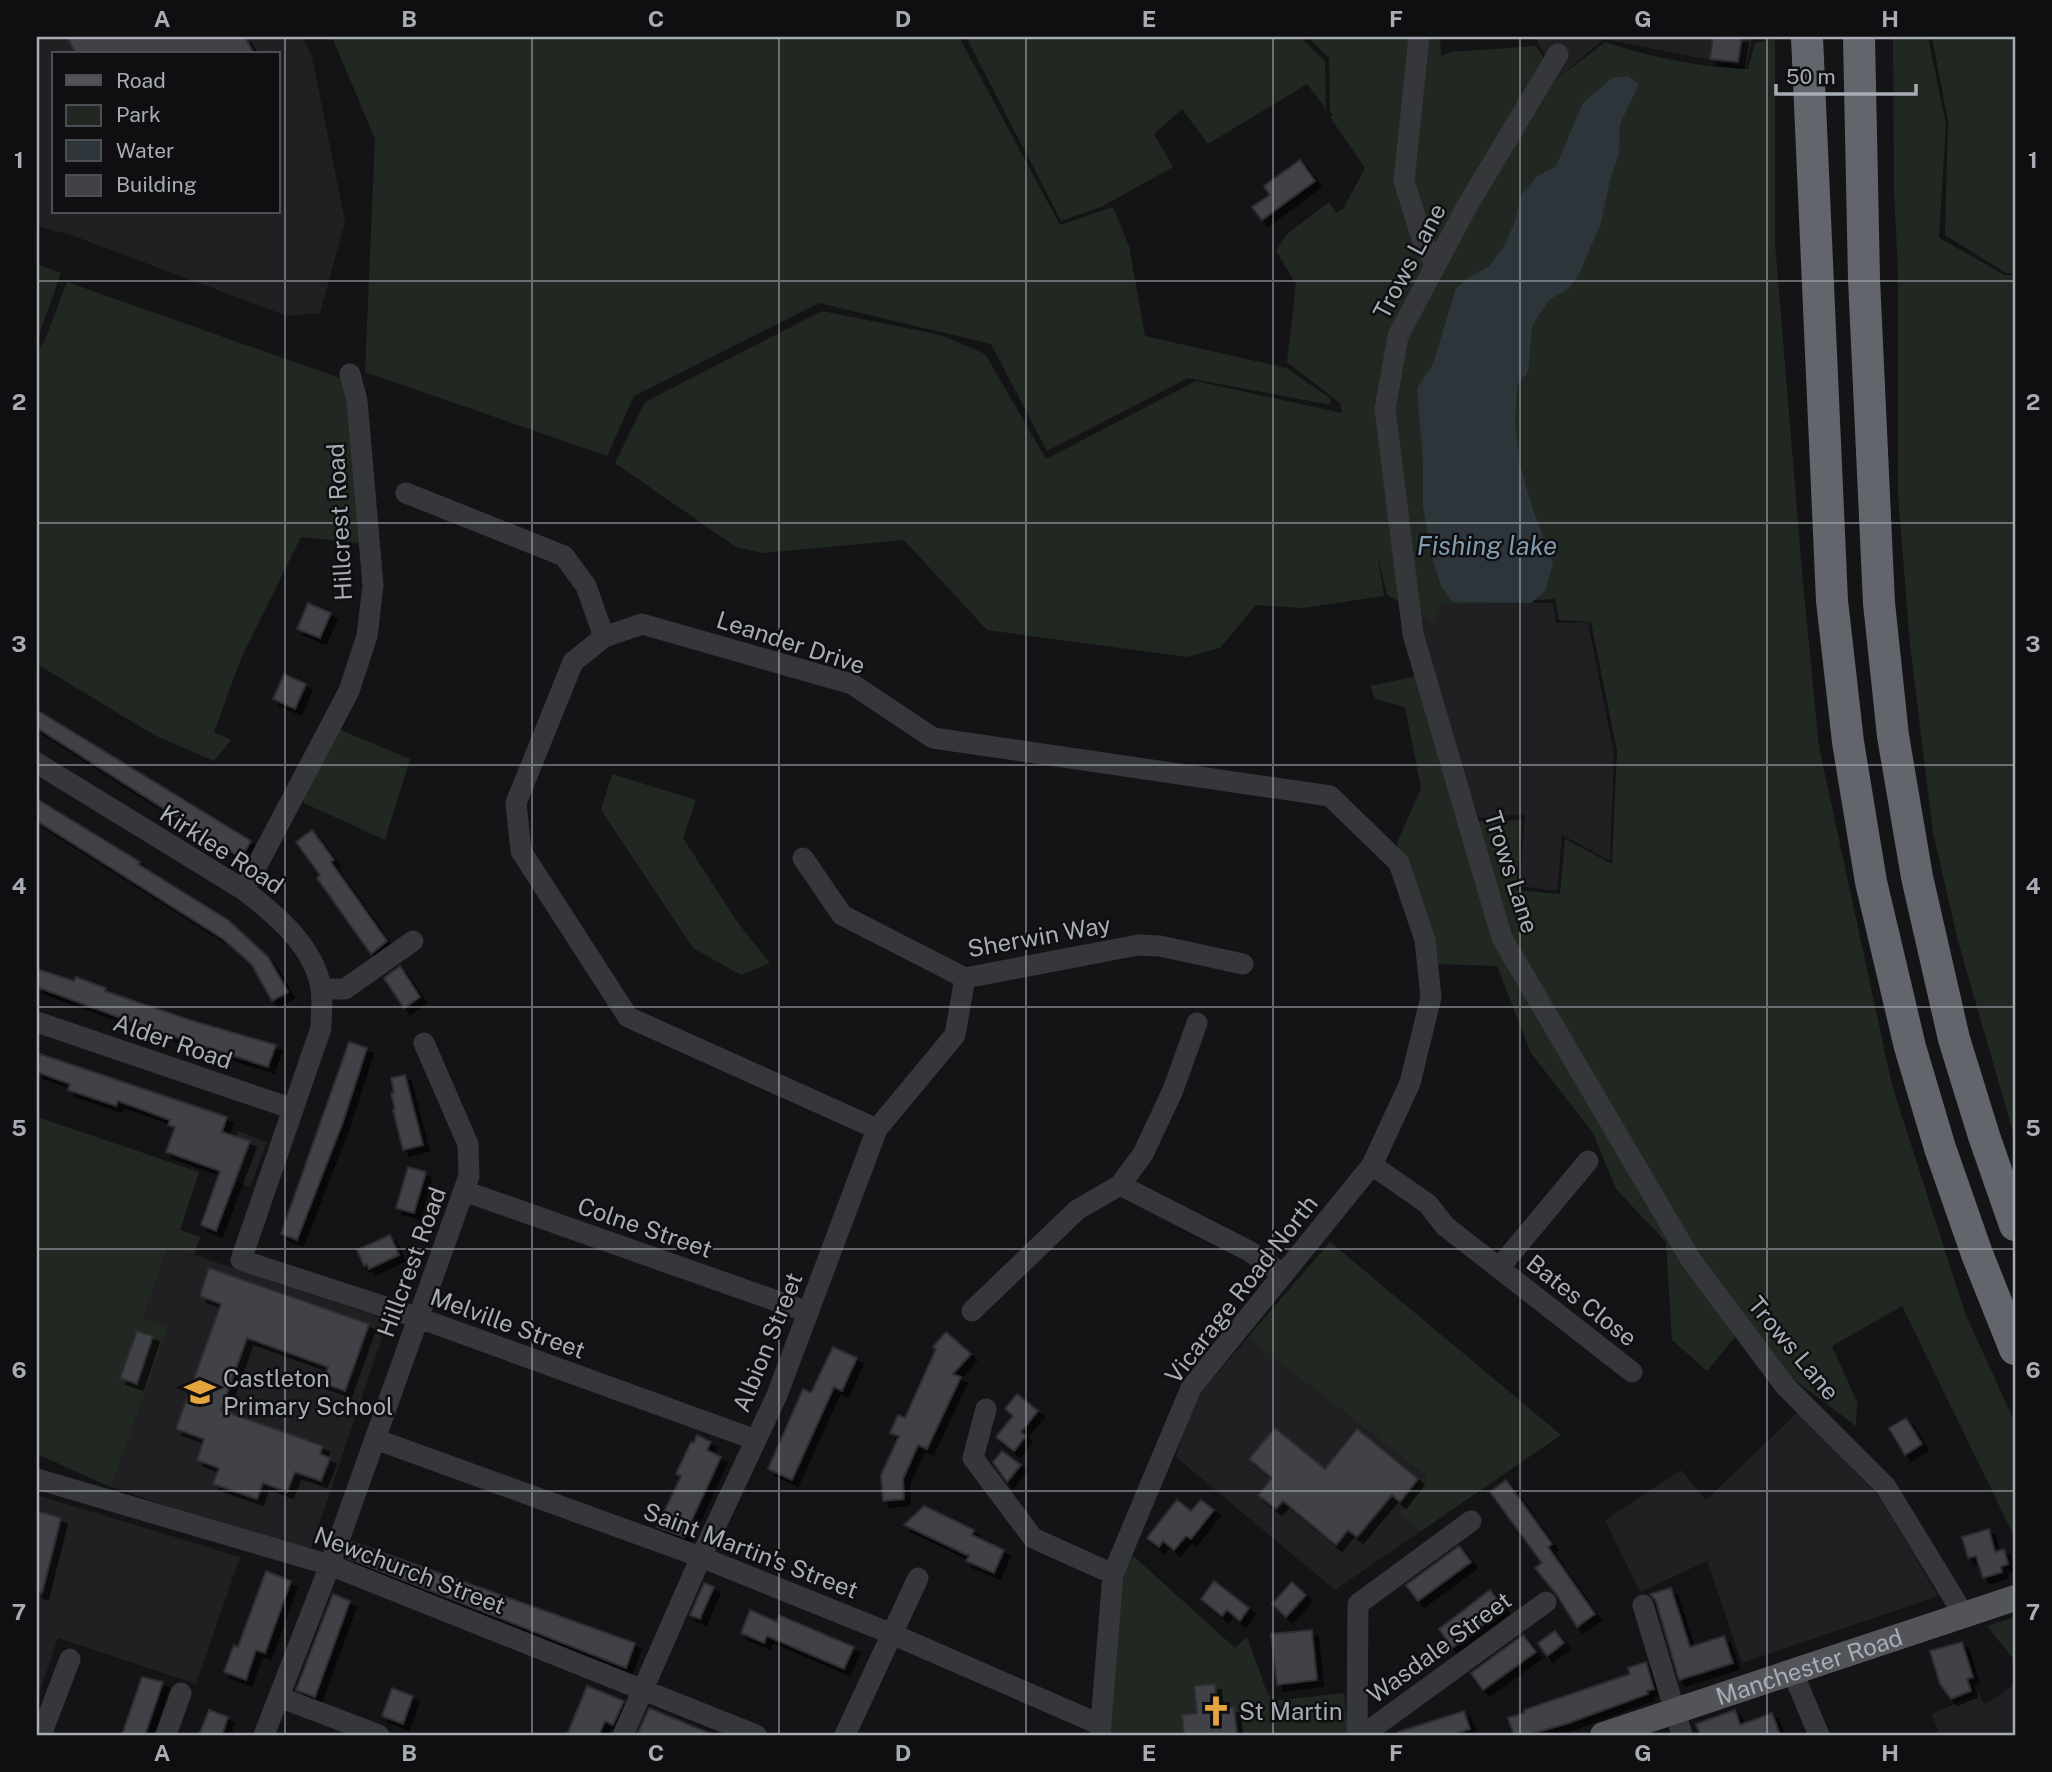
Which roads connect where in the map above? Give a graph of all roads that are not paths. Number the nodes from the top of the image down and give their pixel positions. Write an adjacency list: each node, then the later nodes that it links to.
1 (1419, 37): 7 (street)
2 (1798, 37): 6 (highway)
3 (1807, 37): 6 (highway)
4 (1859, 37): 27 (highway)
5 (1558, 54): 7 (street, Trows Lane)
6 (1815, 219): 34 (highway)
7 (1436, 265): 48 (street, Trows Lane)
8 (350, 374): 13 (street, Hillcrest Road)
9 (406, 493): 10 (street)
10 (604, 636): 22 (street, Leander Drive); 24 (street, Leander Drive)
11 (37, 763): 13 (street, Kirklee Road)
12 (803, 858): 16 (street, Sherwin Way)
13 (244, 890): 17 (street, Kirklee Road)
14 (413, 941): 17 (street)
15 (1243, 964): 16 (street, Sherwin Way)
16 (965, 978): 22 (street, Albion Street)
17 (321, 989): 21 (street, Kirklee Road)
18 (37, 1023): 21 (street, Alder Road)
19 (1197, 1023): 25 (street)
20 (424, 1043): 26 (street, Hillcrest Road)
21 (293, 1109): 28 (street, Kirklee Road)
22 (877, 1129): 32 (street, Albion Street)
23 (1588, 1161): 29 (street, Bates Close)
24 (1372, 1165): 29 (street, Bates Close); 30 (street, Vicarage Road North)
25 (1120, 1185): 30 (street); 31 (street)
26 (464, 1191): 32 (street, Colne Street); 33 (street, Hillcrest Road)
27 (2015, 1225)
28 (241, 1260): 33 (street, Melville Street)
29 (1499, 1268): 35 (street, Bates Close)
30 (1283, 1274): 43 (street, Vicarage Road North)
31 (972, 1311)
32 (808, 1312): 38 (street, Albion Street)
33 (419, 1318): 37 (street, Hillcrest Road); 38 (street, Melville Street)
34 (2015, 1349)
35 (1632, 1372)
36 (986, 1409): 43 (street)
37 (375, 1439): 41 (street, Saint Martin's Street); 42 (street, Hillcrest Road)
38 (756, 1440): 41 (street, Albion Street)
39 (37, 1479): 42 (street, Newchurch Street)
40 (1471, 1521): 65 (street)
41 (701, 1557): 49 (street, Saint Martin's Street); 52 (street, Albion Street)
42 (330, 1565): 52 (street, Newchurch Street); 54 (street, Hillcrest Road)
43 (1113, 1574): 57 (street, Vicarage Road North)
44 (918, 1578): 49 (street)
45 (2015, 1598): 48 (main road, Manchester Road)
46 (1546, 1602): 66 (street, Wasdale Street)
47 (1643, 1605): 55 (street)
48 (1964, 1615): 51 (main road, Manchester Road)
49 (892, 1634): 57 (street, Saint Martin's Street); 64 (street)
50 (70, 1659): 58 (street)
51 (1793, 1673): 55 (main road, Manchester Road); 68 (street)
52 (643, 1689): 56 (street, Newchurch Street); 62 (street, Albion Street)
53 (181, 1693): 59 (street)
54 (279, 1697): 60 (street, Hillcrest Road); 61 (street)
55 (1678, 1724): 67 (main road, Manchester Road)
56 (728, 1729): 63 (street, Newchurch Street)
57 (1101, 1730)
58 (41, 1735)
59 (166, 1735)
60 (264, 1735)
61 (379, 1735)
62 (623, 1735)
63 (756, 1735)
64 (845, 1735)
65 (1357, 1735)
66 (1363, 1735)
67 (1603, 1735)
68 (1819, 1735)

